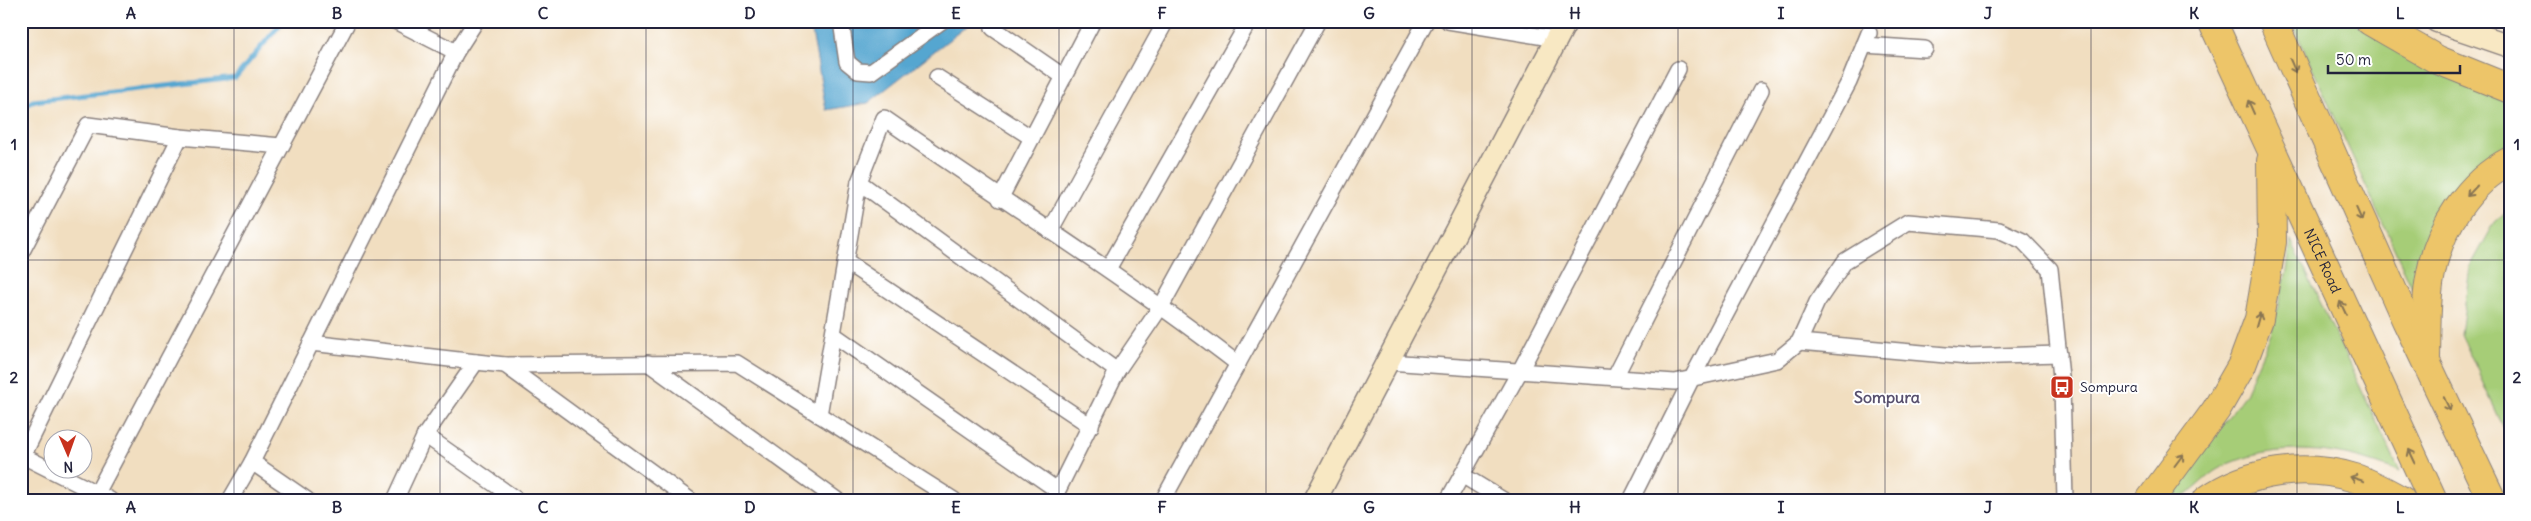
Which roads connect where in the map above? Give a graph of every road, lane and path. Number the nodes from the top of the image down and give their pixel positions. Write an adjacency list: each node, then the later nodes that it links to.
1 (348, 21): 28 (street)
2 (395, 21): 20 (street)
3 (476, 21): 20 (street)
4 (840, 21): 5 (street)
5 (942, 21)
6 (1094, 21): 23 (street)
7 (1166, 21): 33 (street)
8 (1248, 21): 36 (street)
9 (1318, 21): 37 (street)
10 (1426, 21): 46 (street)
11 (1448, 21): 16 (street)
12 (2212, 21): 29 (highway, NICE Road, one-way to 12)
13 (2273, 21): 42 (highway, one-way to 42)
14 (2370, 21): 24 (highway)
15 (2438, 21): 18 (street)
16 (1562, 27): 44 (street)
17 (993, 28): 23 (street)
18 (2510, 46)
19 (1924, 49): 51 (street)
20 (456, 52): 40 (street)
21 (1678, 68): 48 (street)
22 (937, 77): 27 (street)
23 (1064, 77): 27 (street)
24 (2510, 89)
25 (1761, 90): 50 (street)
26 (180, 137): 28 (street); 34 (street); 55 (street)
27 (1032, 138): 32 (street)
28 (281, 146): 59 (street)
29 (2271, 151): 73 (highway, one-way to 29); 76 (highway, NICE Road, one-way to 29)
30 (2510, 160): 42 (highway, one-way to 42)
31 (859, 182): 32 (street); 35 (street); 49 (street)
32 (1000, 198): 33 (street)
33 (1050, 231): 36 (street)
34 (21, 253)
35 (846, 262): 38 (street); 53 (street)
36 (1108, 269): 37 (street)
37 (1162, 305): 46 (street); 49 (street)
38 (834, 335): 52 (street); 58 (street)
39 (1799, 342): 41 (street); 41 (street); 51 (street)
40 (311, 343): 43 (street); 56 (street)
41 (2059, 354): 72 (street)
42 (2426, 360): 77 (highway, one-way to 77)
43 (476, 362): 47 (street); 54 (street)
44 (1388, 362): 48 (street); 68 (street)
45 (648, 363): 47 (street); 52 (street); 65 (street)
46 (1238, 364): 67 (street)
47 (505, 365): 64 (street)
48 (1520, 370): 50 (street); 57 (street)
49 (1117, 371): 53 (street)
50 (1615, 377): 51 (street)
51 (1692, 378): 71 (street)
52 (819, 415): 66 (street)
53 (1091, 426): 58 (street)
54 (424, 436): 62 (street); 63 (street)
55 (22, 455): 59 (street)
56 (252, 462): 60 (street); 61 (street)
57 (1462, 475): 69 (street); 70 (street)
58 (1055, 495)
59 (104, 496)
60 (230, 500)
61 (307, 500)
62 (395, 500)
63 (517, 500)
64 (690, 500)
65 (837, 500)
66 (954, 500)
67 (1163, 500)
68 (1315, 500)
69 (1448, 500)
70 (1503, 500)
71 (1631, 500)
72 (2065, 500)
73 (2150, 500)
74 (2207, 500): 75 (highway, one-way to 74)
75 (2401, 500)
76 (2432, 500)
77 (2492, 500)

